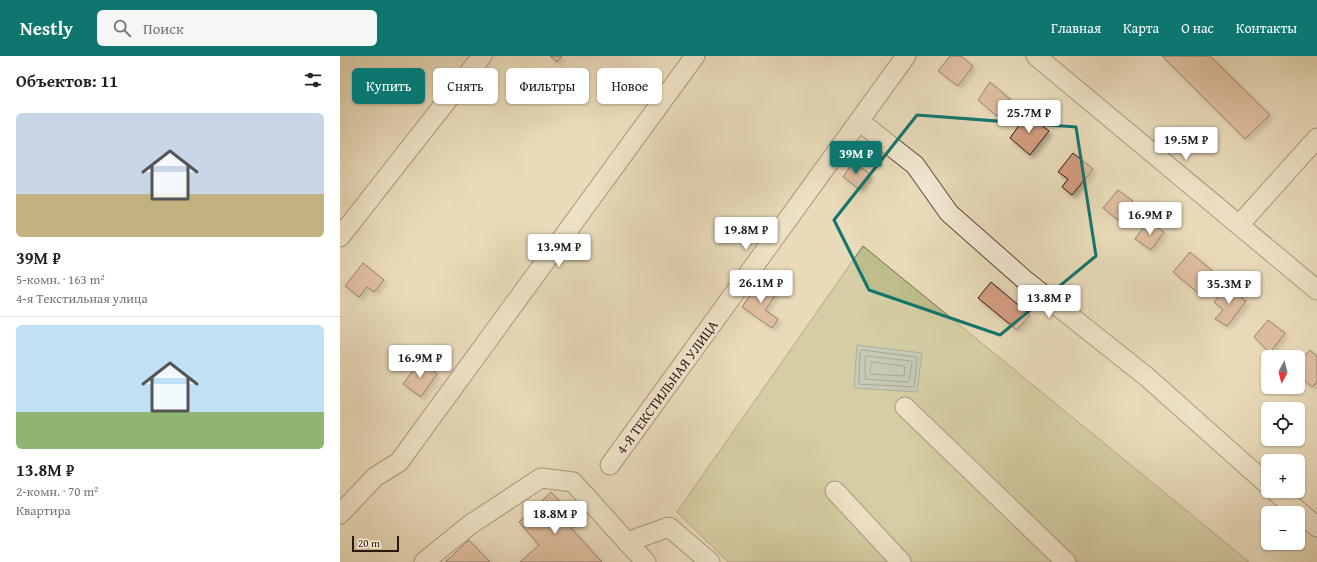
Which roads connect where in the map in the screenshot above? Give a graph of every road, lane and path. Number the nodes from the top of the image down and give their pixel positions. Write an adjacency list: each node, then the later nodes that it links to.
1 (482, 56): 8 (street)
2 (695, 56): 15 (street)
3 (906, 56): 5 (street, 4-Я ТЕКСТИЛЬНАЯ УЛИЦА)
4 (1036, 56): 7 (street)
5 (859, 122): 11 (street, 4-Я ТЕКСТИЛЬНАЯ УЛИЦА); 12 (street)
6 (1317, 138): 7 (street)
7 (1239, 225): 9 (street)
8 (340, 237)
9 (1317, 290)
10 (905, 407): 22 (street)
11 (610, 465)
12 (1261, 479)
13 (835, 491): 21 (street)
14 (1283, 498): 16 (street)
15 (340, 514)
16 (1317, 527)
17 (627, 542): 18 (street); 19 (street); 20 (street)
18 (424, 562)
19 (646, 562)
20 (710, 562)
21 (901, 562)
22 (1066, 562)

